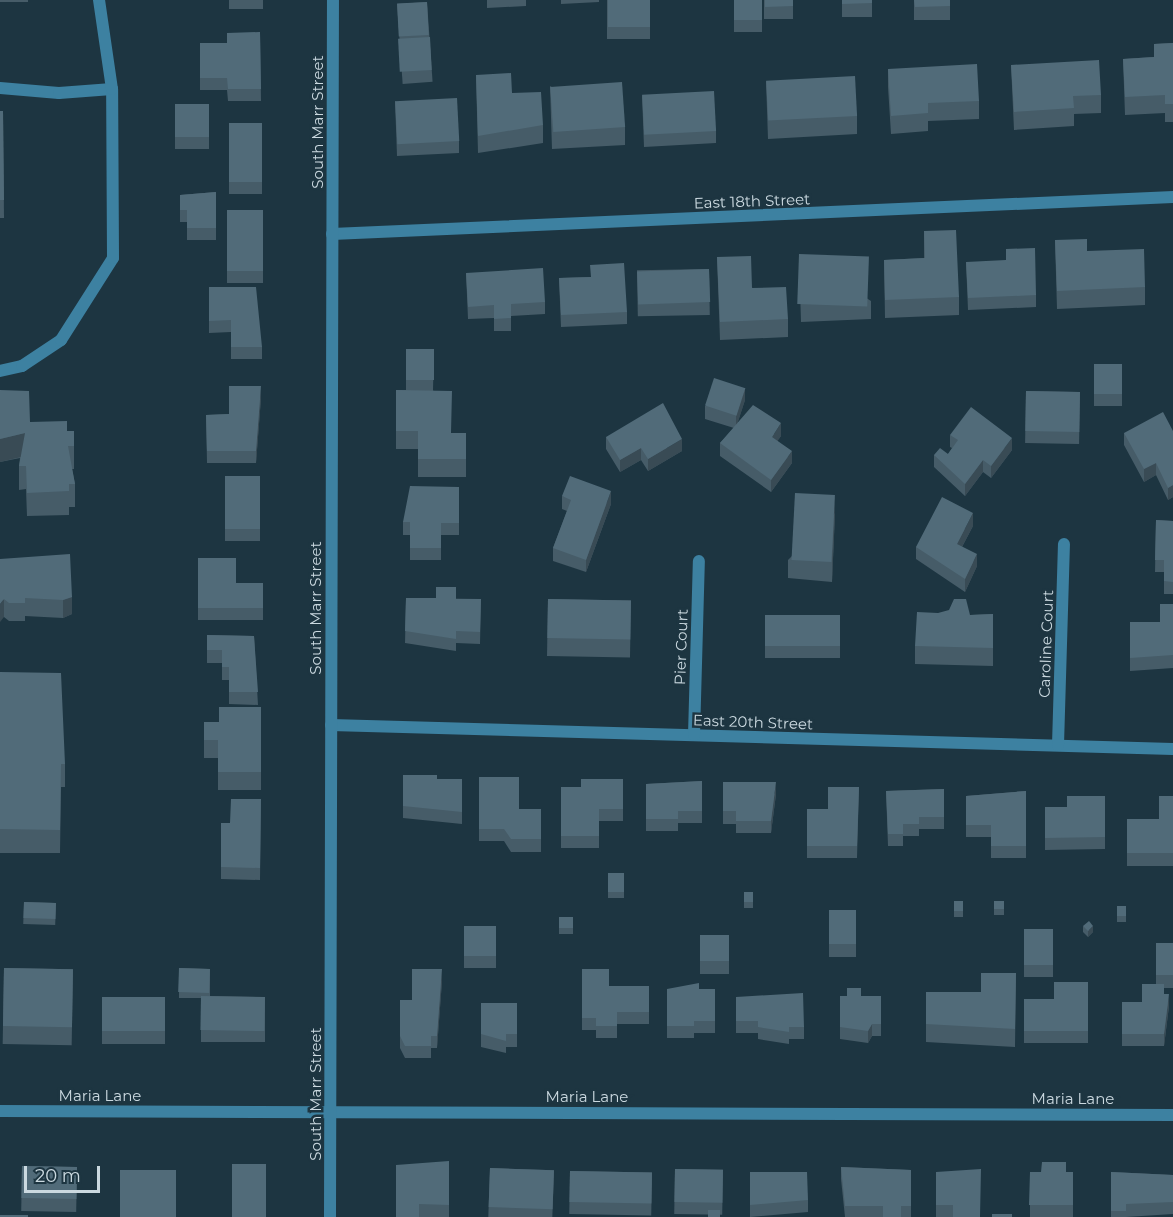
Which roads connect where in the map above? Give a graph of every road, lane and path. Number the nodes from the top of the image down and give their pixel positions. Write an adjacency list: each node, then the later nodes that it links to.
1 (99, 0): 4 (street)
2 (333, 0): 6 (street, South Marr Street)
3 (0, 88): 4 (street)
4 (112, 89): 7 (street)
5 (1173, 198): 6 (street, East 18th Street)
6 (332, 234): 10 (street, South Marr Street)
7 (0, 371)
8 (1064, 544): 12 (street, Caroline Court)
9 (699, 561): 11 (street, Pier Court)
10 (331, 725): 11 (street, East 20th Street); 15 (street, South Marr Street)
11 (694, 735): 12 (street, East 20th Street)
12 (1058, 745): 13 (street, East 20th Street)
13 (1173, 749)
14 (0, 1111): 15 (street, Maria Lane)
15 (332, 1111): 16 (street, Maria Lane); 17 (street, South Marr Street)
16 (1173, 1115)
17 (330, 1217)

